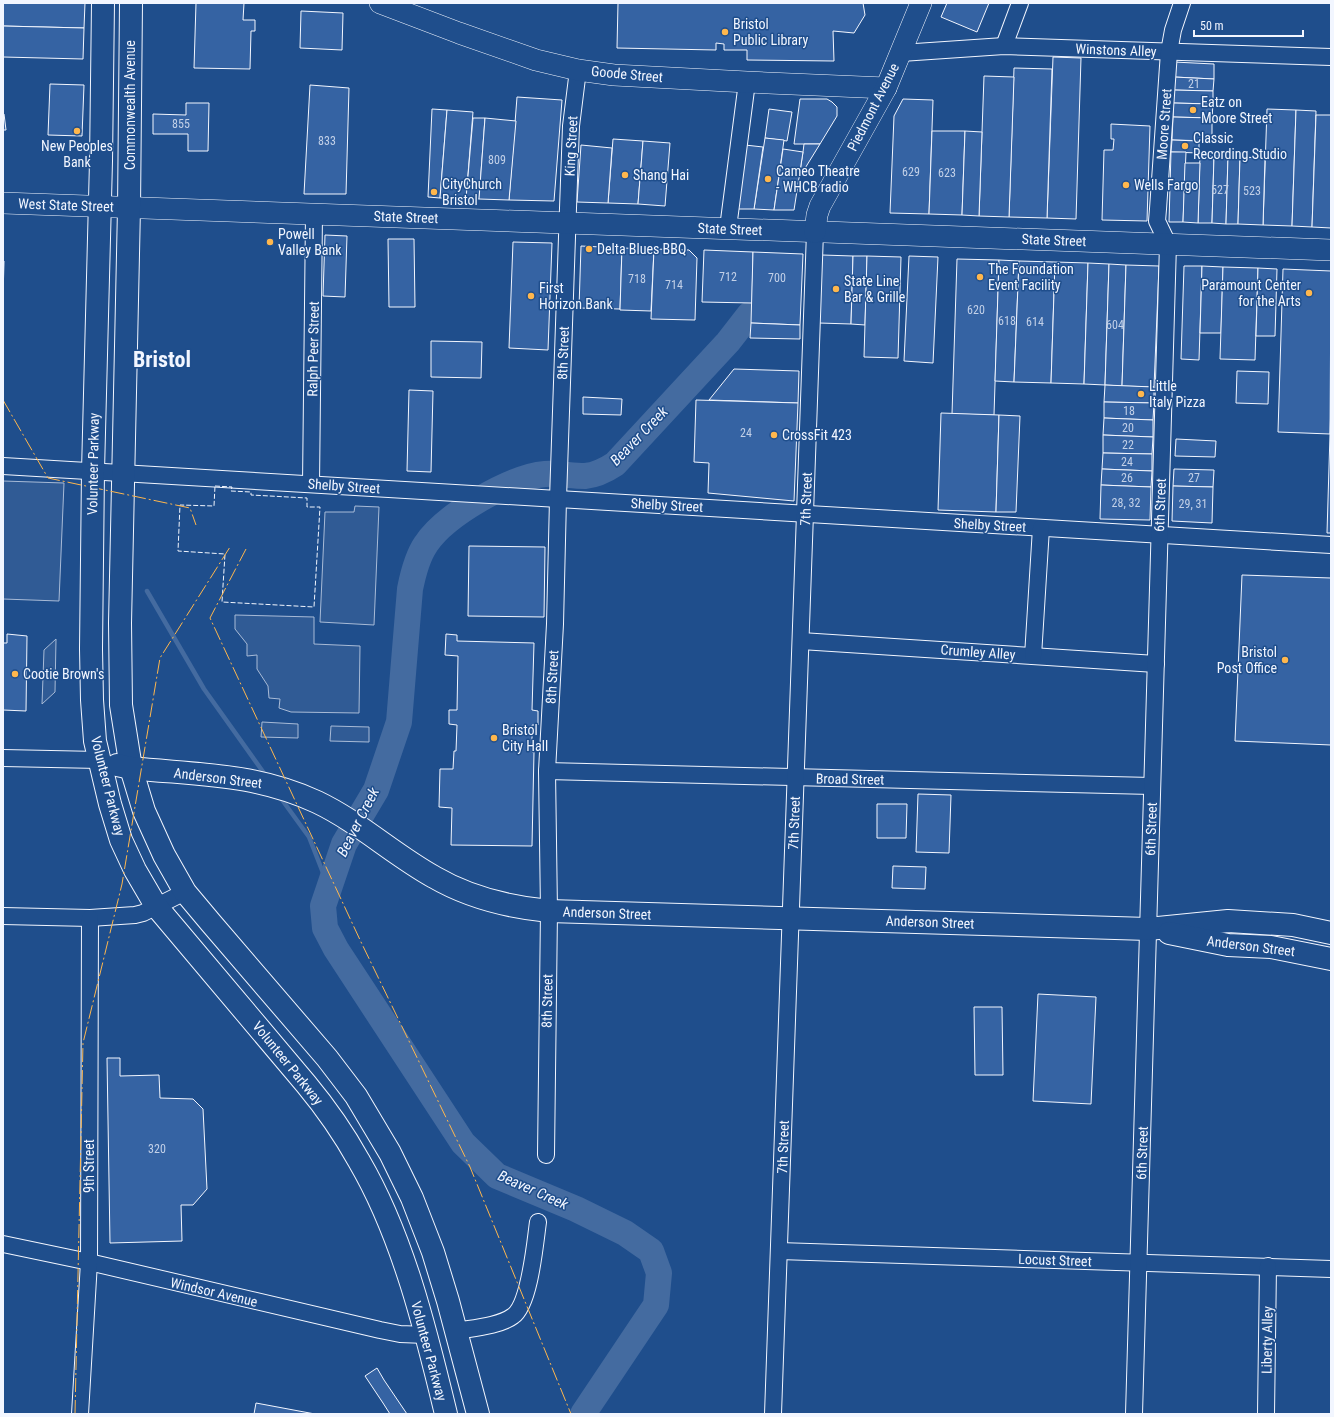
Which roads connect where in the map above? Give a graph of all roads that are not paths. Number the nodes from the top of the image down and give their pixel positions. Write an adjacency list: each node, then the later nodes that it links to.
1 (103, 3): 15 (highway, Commonwealth Avenue)
2 (131, 3): 16 (highway, Commonwealth Avenue)
3 (380, 3): 11 (main road, Goode Street)
4 (921, 3): 9 (main road, Piedmont Avenue)
5 (1020, 3): 7 (street)
6 (1182, 3): 8 (street, Moore Street)
7 (1004, 46): 8 (street, Winstons Alley); 9 (street, Winstons Alley)
8 (1169, 52): 10 (street, Winstons Alley); 21 (street, Moore Street)
9 (901, 53): 13 (main road, Piedmont Avenue)
10 (1331, 58)
11 (578, 70): 12 (main road, Goode Street); 18 (street, King Street)
12 (747, 82): 13 (main road, Goode Street); 19 (street)
13 (886, 88): 20 (main road, Piedmont Avenue)
14 (3, 203): 15 (main road, West State Street)
15 (100, 206): 16 (main road, West State Street); 24 (highway, Volunteer Parkway)
16 (129, 208): 17 (main road, State Street); 25 (highway, Volunteer Parkway)
17 (314, 214): 18 (main road, State Street); 26 (street, Ralph Peer Street)
18 (567, 223): 19 (main road, State Street); 27 (street, 8th Street)
19 (728, 228): 20 (main road, State Street)
20 (815, 232): 21 (main road, State Street); 28 (street, 7th Street)
21 (1168, 244): 22 (main road, State Street); 30 (street, 6th Street)
22 (1331, 250)
23 (3, 466): 24 (street, Shelby Street)
24 (93, 472): 25 (street, Shelby Street); 36 (highway, Volunteer Parkway)
25 (123, 473): 26 (street, Shelby Street); 37 (highway, Volunteer Parkway)
26 (311, 484): 27 (street, Shelby Street)
27 (558, 494): 28 (street, Shelby Street); 38 (street, 8th Street)
28 (805, 514): 29 (street, Shelby Street); 32 (street, 7th Street)
29 (1041, 528): 30 (street, Shelby Street); 33 (street)
30 (1159, 535): 31 (street, Shelby Street); 34 (street, 6th Street)
31 (1331, 545)
32 (801, 641): 33 (street, Crumley Alley); 39 (street, 7th Street)
33 (1033, 656): 34 (street, Crumley Alley)
34 (1156, 664): 40 (street, 6th Street)
35 (3, 758): 36 (street)
36 (99, 760): 37 (highway, Anderson Street); 42 (highway, Volunteer Parkway)
37 (131, 768): 41 (highway, Volunteer Parkway); 43 (highway, Anderson Street)
38 (547, 771): 39 (street, Broad Street); 43 (street, 8th Street)
39 (796, 778): 40 (street, Broad Street); 46 (street, 7th Street)
40 (1152, 786): 47 (street, 6th Street)
41 (185, 892): 42 (street); 58 (highway, Volunteer Parkway)
42 (156, 906): 45 (street); 59 (highway, Volunteer Parkway)
43 (549, 911): 46 (highway, Anderson Street); 50 (street, 8th Street)
44 (3, 916): 45 (street)
45 (90, 918): 54 (street, 9th Street)
46 (791, 918): 47 (highway, Anderson Street); 53 (street, 7th Street)
47 (1148, 929): 48 (highway, Anderson Street); 49 (highway, Anderson Street); 55 (street, 6th Street)
48 (1331, 933)
49 (1331, 959)
50 (546, 1155)
51 (538, 1222): 58 (street)
52 (3, 1244): 54 (street, Windsor Avenue)
53 (779, 1251): 55 (street, Locust Street); 63 (street, 7th Street)
54 (89, 1262): 59 (street, Windsor Avenue); 60 (street, 9th Street)
55 (1138, 1262): 56 (street, Locust Street); 64 (street, 6th Street)
56 (1268, 1266): 57 (street, Locust Street); 65 (street, Liberty Alley)
57 (1331, 1269)
58 (456, 1331): 59 (highway); 62 (highway, Volunteer Parkway)
59 (426, 1335): 61 (highway, Volunteer Parkway)
60 (80, 1414)
61 (446, 1414)
62 (478, 1414)
63 (773, 1414)
64 (1134, 1414)
65 (1266, 1414)

